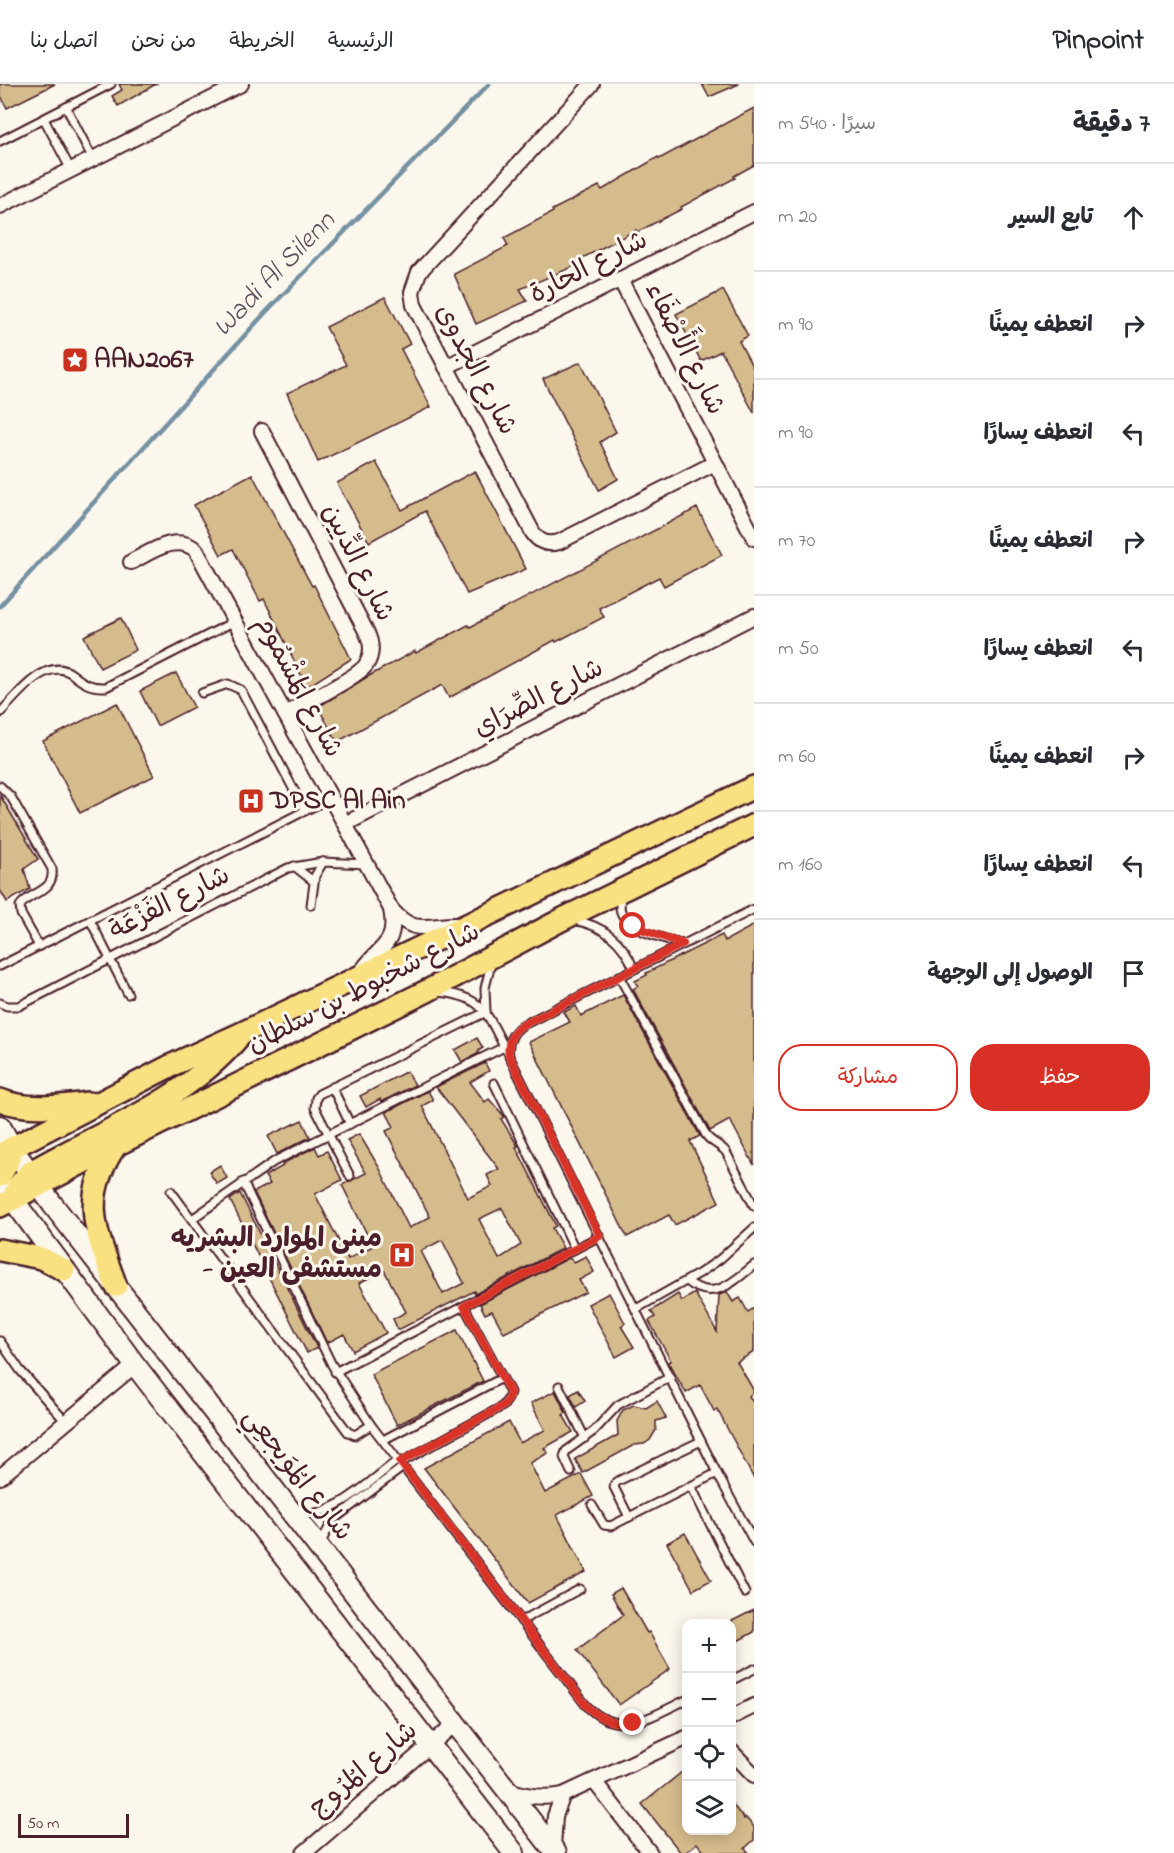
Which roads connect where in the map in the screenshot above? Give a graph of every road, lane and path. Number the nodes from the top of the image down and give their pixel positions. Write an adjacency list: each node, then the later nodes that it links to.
1 (111, 84): 4 (lane)
2 (242, 84): 7 (street)
3 (592, 84): 12 (street, شارع الجدوى)
4 (66, 107): 5 (lane); 7 (lane)
5 (44, 118): 6 (lane); 8 (lane)
6 (0, 141)
7 (93, 159): 8 (street)
8 (71, 170): 9 (street)
9 (0, 206)
10 (754, 212): 11 (street, شارع الحارة)
11 (620, 279): 12 (street, شارع الحارة); 14 (street, شارع الأَصْفَاء)
12 (446, 367): 14 (street, شارع الجدوى)
13 (262, 431): 21 (street, شارع الدِّيين)
14 (715, 463): 15 (street, شارع الأَصْفَاء)
15 (754, 538)
16 (131, 562): 18 (street, شارع المَشْمُوم)
17 (754, 616): 27 (street, شارع الصِّرَاي)
18 (235, 621): 20 (lane); 21 (street, شارع المَشْمُوم)
19 (202, 693): 26 (lane)
20 (0, 713)
21 (285, 714): 24 (street, شارع المَشْمُوم)
22 (0, 786): 42 (lane)
23 (754, 787): 40 (main road, شارع شخبوط بن سلطان)
24 (330, 798): 26 (lane, شارع الفَزْعَة); 27 (street, شارع المَشْمُوم)
25 (754, 810): 29 (main road)
26 (305, 811): 39 (lane, شارع الفَزْعَة)
27 (345, 824): 31 (street, شارع المَشْمُوم)
28 (754, 825): 29 (main road, شارع شخبوط بن سلطان)
29 (678, 861): 34 (main road, شارع شخبوط بن سلطان)
30 (323, 862): 31 (lane, شارع الفَزْعَة); 32 (lane, شارع الفَزْعَة); 33 (lane)
31 (366, 864): 36 (street, شارع المَشْمُوم)
32 (294, 866): 33 (lane); 44 (lane, شارع الفَزْعَة)
33 (314, 881): 35 (lane)
34 (624, 888): 38 (main road, شارع شخبوط بن سلطان); 41 (lane)
35 (311, 905)
36 (391, 909): 40 (street, شارع المَشْمُوم); 47 (street)
37 (754, 909): 41 (lane)
38 (563, 919): 43 (main road, شارع شخبوط بن سلطان); 46 (lane)
39 (90, 920): 42 (lane, شارع الفَزْعَة); 44 (lane)
40 (464, 926): 47 (main road, شارع شخبوط بن سلطان)
41 (683, 944): 46 (lane)
42 (39, 946): 45 (lane, شارع الفَزْعَة)
43 (495, 955): 49 (main road, شارع شخبوط بن سلطان); 52 (lane)
44 (110, 959): 50 (lane); 51 (lane, شارع الفَزْعَة)
45 (0, 966)
46 (634, 969): 48 (lane)
47 (359, 976): 53 (main road, شارع شخبوط بن سلطان)
48 (619, 976): 55 (lane); 72 (lane)
49 (427, 991): 52 (lane); 63 (main road, شارع شخبوط بن سلطان)
50 (128, 994)
51 (0, 1003)
52 (486, 1012): 54 (lane); 57 (lane)
53 (242, 1033): 59 (main road, شارع شخبوط بن سلطان); 67 (main road)
54 (504, 1047): 55 (lane); 60 (lane)
55 (509, 1056): 75 (lane)
56 (494, 1083): 76 (lane)
57 (332, 1087): 60 (lane); 62 (lane)
58 (0, 1100): 59 (main road)
59 (104, 1101): 64 (main road, شارع شخبوط بن سلطان)
60 (350, 1124): 62 (lane)
61 (0, 1126): 64 (street, شارع المُوَيجعِي)
62 (328, 1135): 66 (lane); 69 (lane)
63 (116, 1145): 67 (main road, شارع شخبوط بن سلطان); 81 (main road)
64 (6, 1151): 65 (main road); 67 (street, شارع المُوَيجعِي)
65 (0, 1176)
66 (350, 1176)
67 (34, 1180): 71 (main road, شارع شخبوط بن سلطان); 81 (street, شارع المُوَيجعِي)
68 (0, 1182): 71 (street)
69 (243, 1182): 73 (lane); 86 (lane)
70 (171, 1191): 73 (lane)
71 (6, 1203): 79 (street)
72 (754, 1206)
73 (192, 1219): 91 (lane)
74 (754, 1228): 80 (lane)
75 (600, 1236): 76 (lane); 83 (lane)
76 (575, 1249): 82 (lane)
77 (0, 1250): 79 (main road)
78 (754, 1265): 80 (lane)
79 (64, 1270): 85 (street)
80 (687, 1281): 83 (lane)
81 (116, 1286): 101 (street, شارع المُوَيجعِي)
82 (464, 1306): 86 (lane); 88 (lane)
83 (636, 1309): 87 (lane)
84 (0, 1341): 90 (lane)
85 (135, 1365): 90 (street); 115 (street)
86 (335, 1372): 91 (lane)
87 (670, 1377): 92 (lane); 94 (lane)
88 (502, 1378): 93 (lane); 95 (lane)
89 (559, 1386): 92 (lane)
90 (66, 1422): 98 (street)
91 (371, 1425): 93 (lane)
92 (585, 1438): 96 (lane)
93 (382, 1440): 95 (lane)
94 (702, 1441): 97 (lane); 102 (lane)
95 (400, 1463): 101 (lane); 104 (lane); 107 (lane)
96 (571, 1472)
97 (717, 1473): 99 (lane); 103 (lane)
98 (0, 1477)
99 (691, 1486): 102 (lane); 106 (lane)
100 (592, 1505): 102 (lane)
101 (294, 1515): 104 (street, شارع المُوَيجعِي)
102 (629, 1517)
103 (754, 1542)
104 (319, 1547): 113 (street, شارع المُوَيجعِي)
105 (580, 1589): 107 (lane)
106 (745, 1593)
107 (521, 1621): 110 (lane)
108 (754, 1669): 109 (lane)
109 (736, 1678)
110 (682, 1702)
111 (754, 1706): 112 (street)
112 (736, 1715)
113 (456, 1724): 115 (street, شارع المُرُوج); 119 (street, شارع المُوَيجعِي)
114 (682, 1740): 118 (street)
115 (430, 1745): 122 (street, شارع المُرُوج); 123 (street)
116 (736, 1756): 117 (street)
117 (754, 1775)
118 (594, 1781): 120 (street); 124 (street)
119 (507, 1789): 120 (street); 121 (street, شارع المُوَيجعِي)
120 (563, 1795): 121 (street)
121 (555, 1851)
122 (304, 1853)
123 (514, 1853)
124 (650, 1853)

